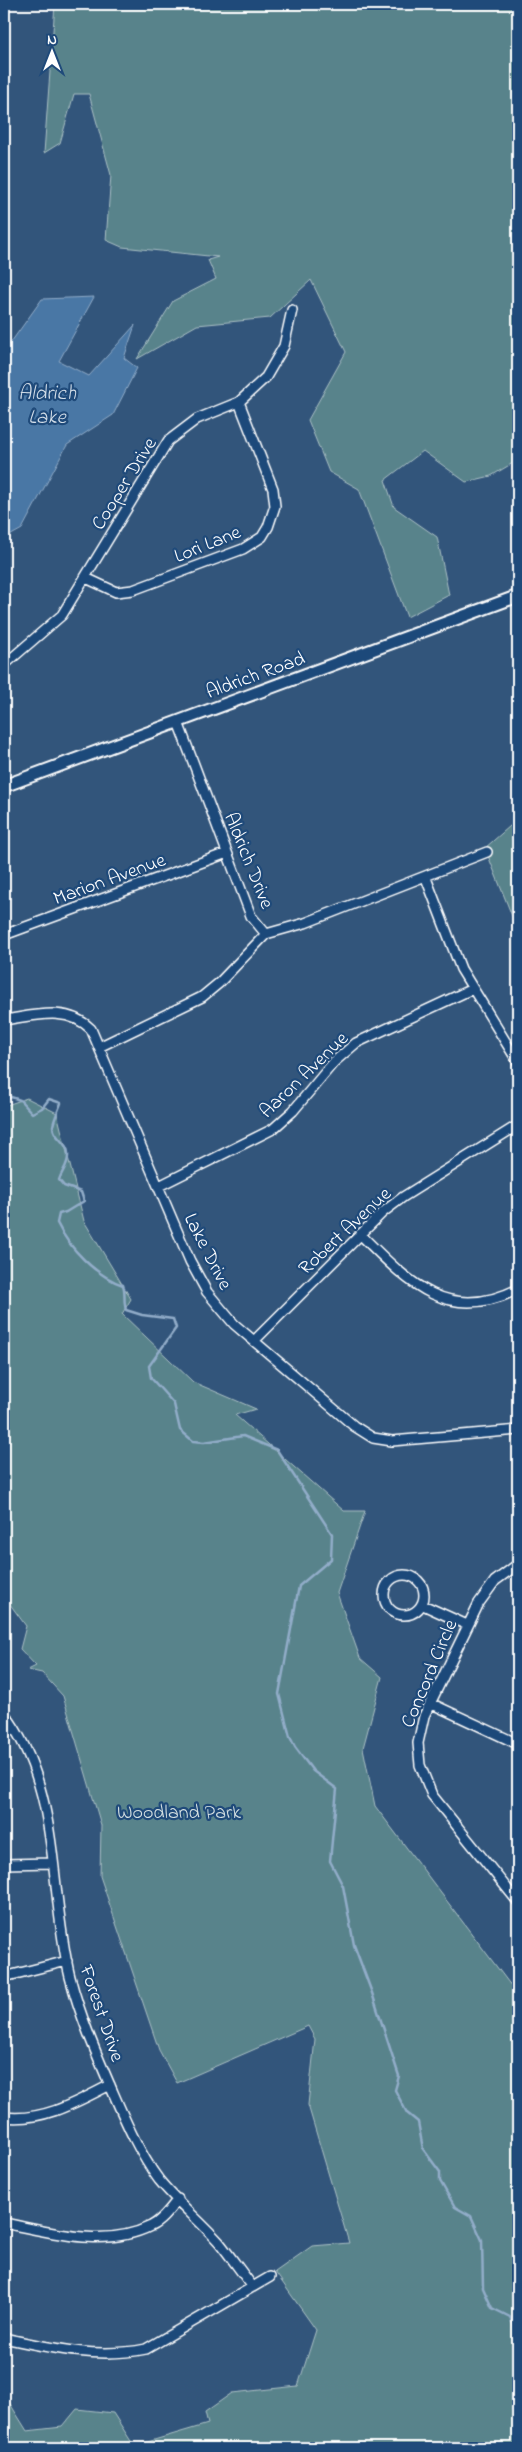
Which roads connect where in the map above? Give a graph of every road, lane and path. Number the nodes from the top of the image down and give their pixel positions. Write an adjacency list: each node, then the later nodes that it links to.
1 (292, 310): 2 (street, Cooper Drive)
2 (239, 402): 3 (street, Cooper Drive); 3 (street, Lori Lane)
3 (86, 578): 5 (street, Cooper Drive)
4 (518, 596): 6 (main road, Aldrich Road)
5 (4, 665)
6 (178, 722): 7 (main road, Aldrich Road); 9 (street, Aldrich Drive)
7 (4, 784)
8 (487, 852): 10 (street, Aldrich Drive)
9 (227, 853): 11 (street, Aldrich Drive); 12 (street, Marion Avenue)
10 (426, 878): 11 (street, Aldrich Drive); 13 (street)
11 (266, 934): 15 (street)
12 (4, 935)
13 (472, 989): 16 (street); 18 (street, Aaron Avenue)
14 (4, 1020): 15 (street, Lake Drive)
15 (99, 1047): 18 (street, Lake Drive)
16 (518, 1062)
17 (518, 1125): 19 (street, Robert Avenue)
18 (159, 1186): 21 (street, Lake Drive)
19 (360, 1234): 20 (street); 21 (street, Robert Avenue)
20 (518, 1289)
21 (254, 1341): 22 (street, Lake Drive)
22 (518, 1430)
23 (518, 1564): 25 (street, Concord Circle)
24 (423, 1605): 24 (street); 25 (street)
25 (467, 1625): 26 (street, Concord Circle)
26 (430, 1702): 28 (street); 31 (street, Concord Circle)
27 (4, 1713): 29 (street, Forest Drive)
28 (518, 1744)
29 (53, 1863): 30 (street); 32 (street, Forest Drive)
30 (4, 1864)
31 (518, 1902)
32 (67, 1961): 33 (street); 34 (street, Forest Drive)
33 (4, 1977)
34 (110, 2085): 35 (street); 36 (street, Forest Drive)
35 (4, 2117)
36 (178, 2200): 37 (street); 39 (street, Forest Drive)
37 (4, 2224)
38 (270, 2278): 39 (street)
39 (254, 2287): 40 (street)
40 (4, 2338)

